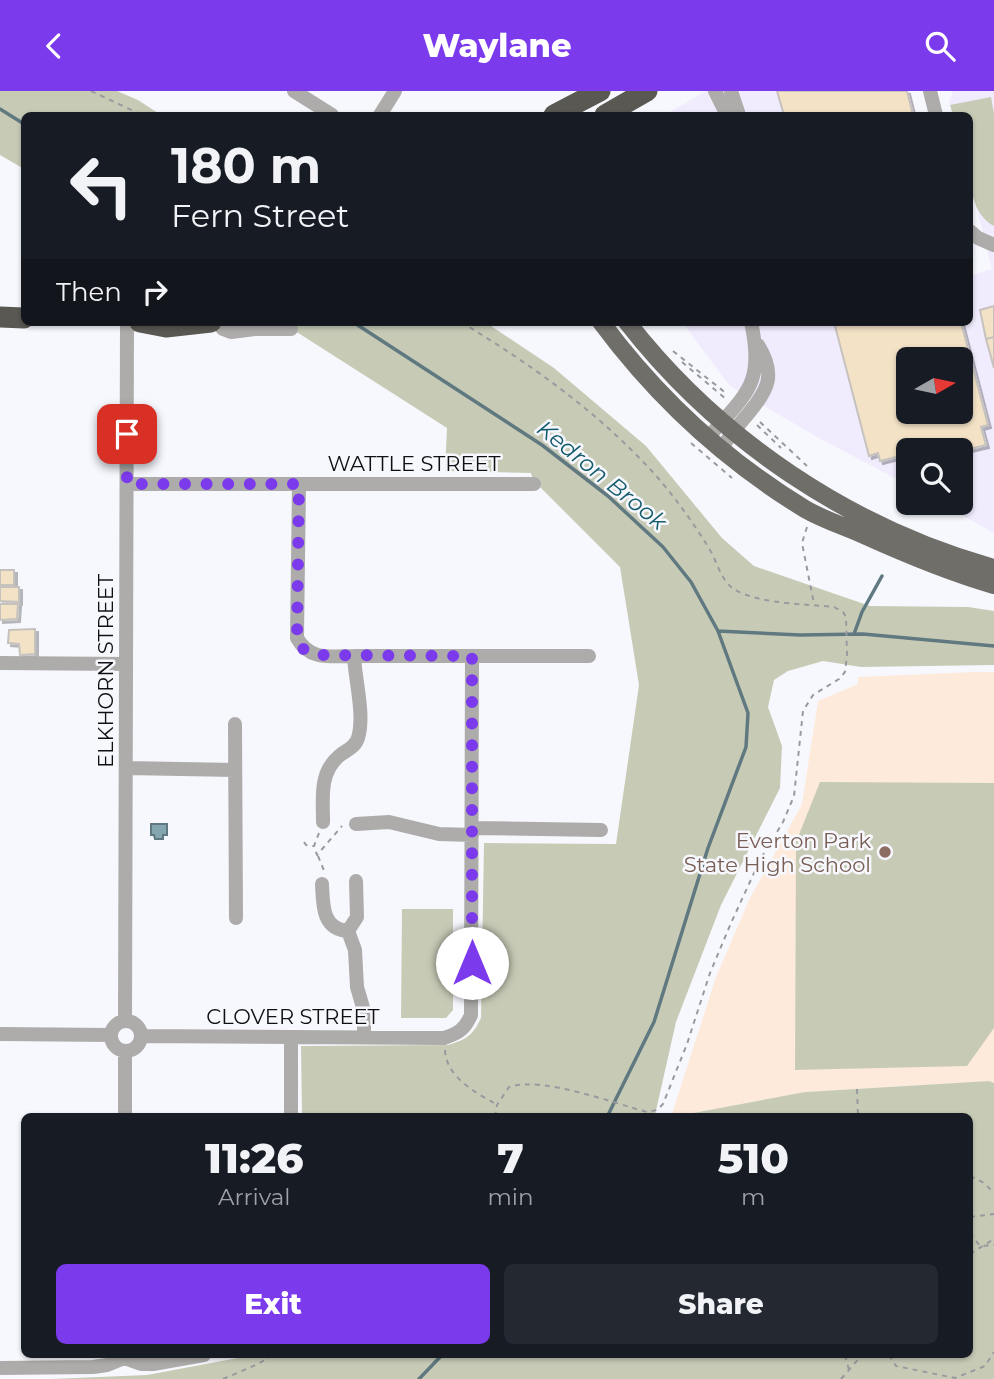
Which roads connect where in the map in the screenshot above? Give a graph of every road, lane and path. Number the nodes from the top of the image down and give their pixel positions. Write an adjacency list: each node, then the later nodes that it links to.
1 (91, 91): 10 (path)
2 (294, 91): 11 (street)
3 (395, 91): 9 (street)
4 (600, 91): 12 (highway)
5 (647, 91): 13 (highway)
6 (715, 91): 14 (street)
7 (731, 91): 15 (street)
8 (930, 91): 16 (street)
9 (383, 111)
10 (136, 112)
11 (327, 112)
12 (560, 112)
13 (610, 112)
14 (726, 112)
15 (738, 112)
16 (935, 112)
17 (973, 234): 18 (street)
18 (994, 245)
19 (0, 317): 20 (highway)
20 (21, 318)
21 (127, 326): 34 (street, ELKHORN STREET)
22 (221, 326): 27 (street)
23 (467, 326): 40 (path)
24 (604, 326): 32 (main road)
25 (630, 326): 31 (main road)
26 (752, 326): 31 (street)
27 (291, 329)
28 (732, 397): 29 (path)
29 (725, 398)
30 (758, 419): 33 (path)
31 (728, 426): 32 (street); 38 (main road)
32 (714, 443): 39 (main road)
33 (811, 470)
34 (127, 484): 35 (street, WATTLE STREET); 45 (street, ELKHORN STREET)
35 (299, 484): 36 (street, WATTLE STREET); 41 (street)
36 (534, 484)
37 (809, 523): 40 (path)
38 (994, 568)
39 (994, 585)
40 (814, 605): 71 (path)
41 (354, 656): 42 (street); 49 (street)
42 (472, 656): 43 (street); 52 (street)
43 (589, 656)
44 (0, 663): 45 (street)
45 (126, 664): 47 (street, ELKHORN STREET)
46 (235, 724): 48 (street)
47 (126, 768): 48 (street); 62 (street, ELKHORN STREET)
48 (235, 770): 60 (street)
49 (323, 822): 53 (path)
50 (356, 824): 52 (street); 55 (path)
51 (601, 830): 52 (street)
52 (472, 832): 68 (street)
53 (317, 839): 55 (path); 56 (path)
54 (304, 842): 56 (path)
55 (327, 845): 57 (path)
56 (314, 846): 57 (path)
57 (317, 855): 59 (path)
58 (356, 881): 61 (street)
59 (321, 884): 61 (street)
60 (236, 918)
61 (348, 931): 67 (street)
62 (125, 1021): 64 (street); 65 (street)
63 (0, 1034): 64 (street)
64 (111, 1035): 69 (street)
65 (141, 1036): 66 (street, CLOVER STREET); 69 (street)
66 (291, 1037): 67 (street, CLOVER STREET); 73 (street)
67 (364, 1037): 68 (street, CLOVER STREET)
68 (444, 1038): 71 (path)
69 (125, 1051): 72 (street)
70 (858, 1089): 75 (path)
71 (497, 1105): 74 (path)
72 (125, 1113)
73 (292, 1113)
74 (496, 1113)
75 (858, 1113)
76 (973, 1178): 77 (path)
77 (994, 1193)
78 (994, 1214): 79 (path)
79 (973, 1217)
80 (973, 1237): 82 (path)
81 (994, 1239): 82 (path)
82 (980, 1245): 83 (path); 84 (path)
83 (994, 1245)
84 (973, 1251)
85 (994, 1352): 92 (path)
86 (120, 1358): 93 (street)
87 (128, 1358): 88 (street)
88 (187, 1358)
89 (268, 1358): 95 (path)
90 (846, 1358): 94 (path)
91 (859, 1358): 94 (path)
92 (891, 1358)
93 (0, 1368)
94 (849, 1370): 96 (path)
95 (223, 1379)
96 (841, 1379)

